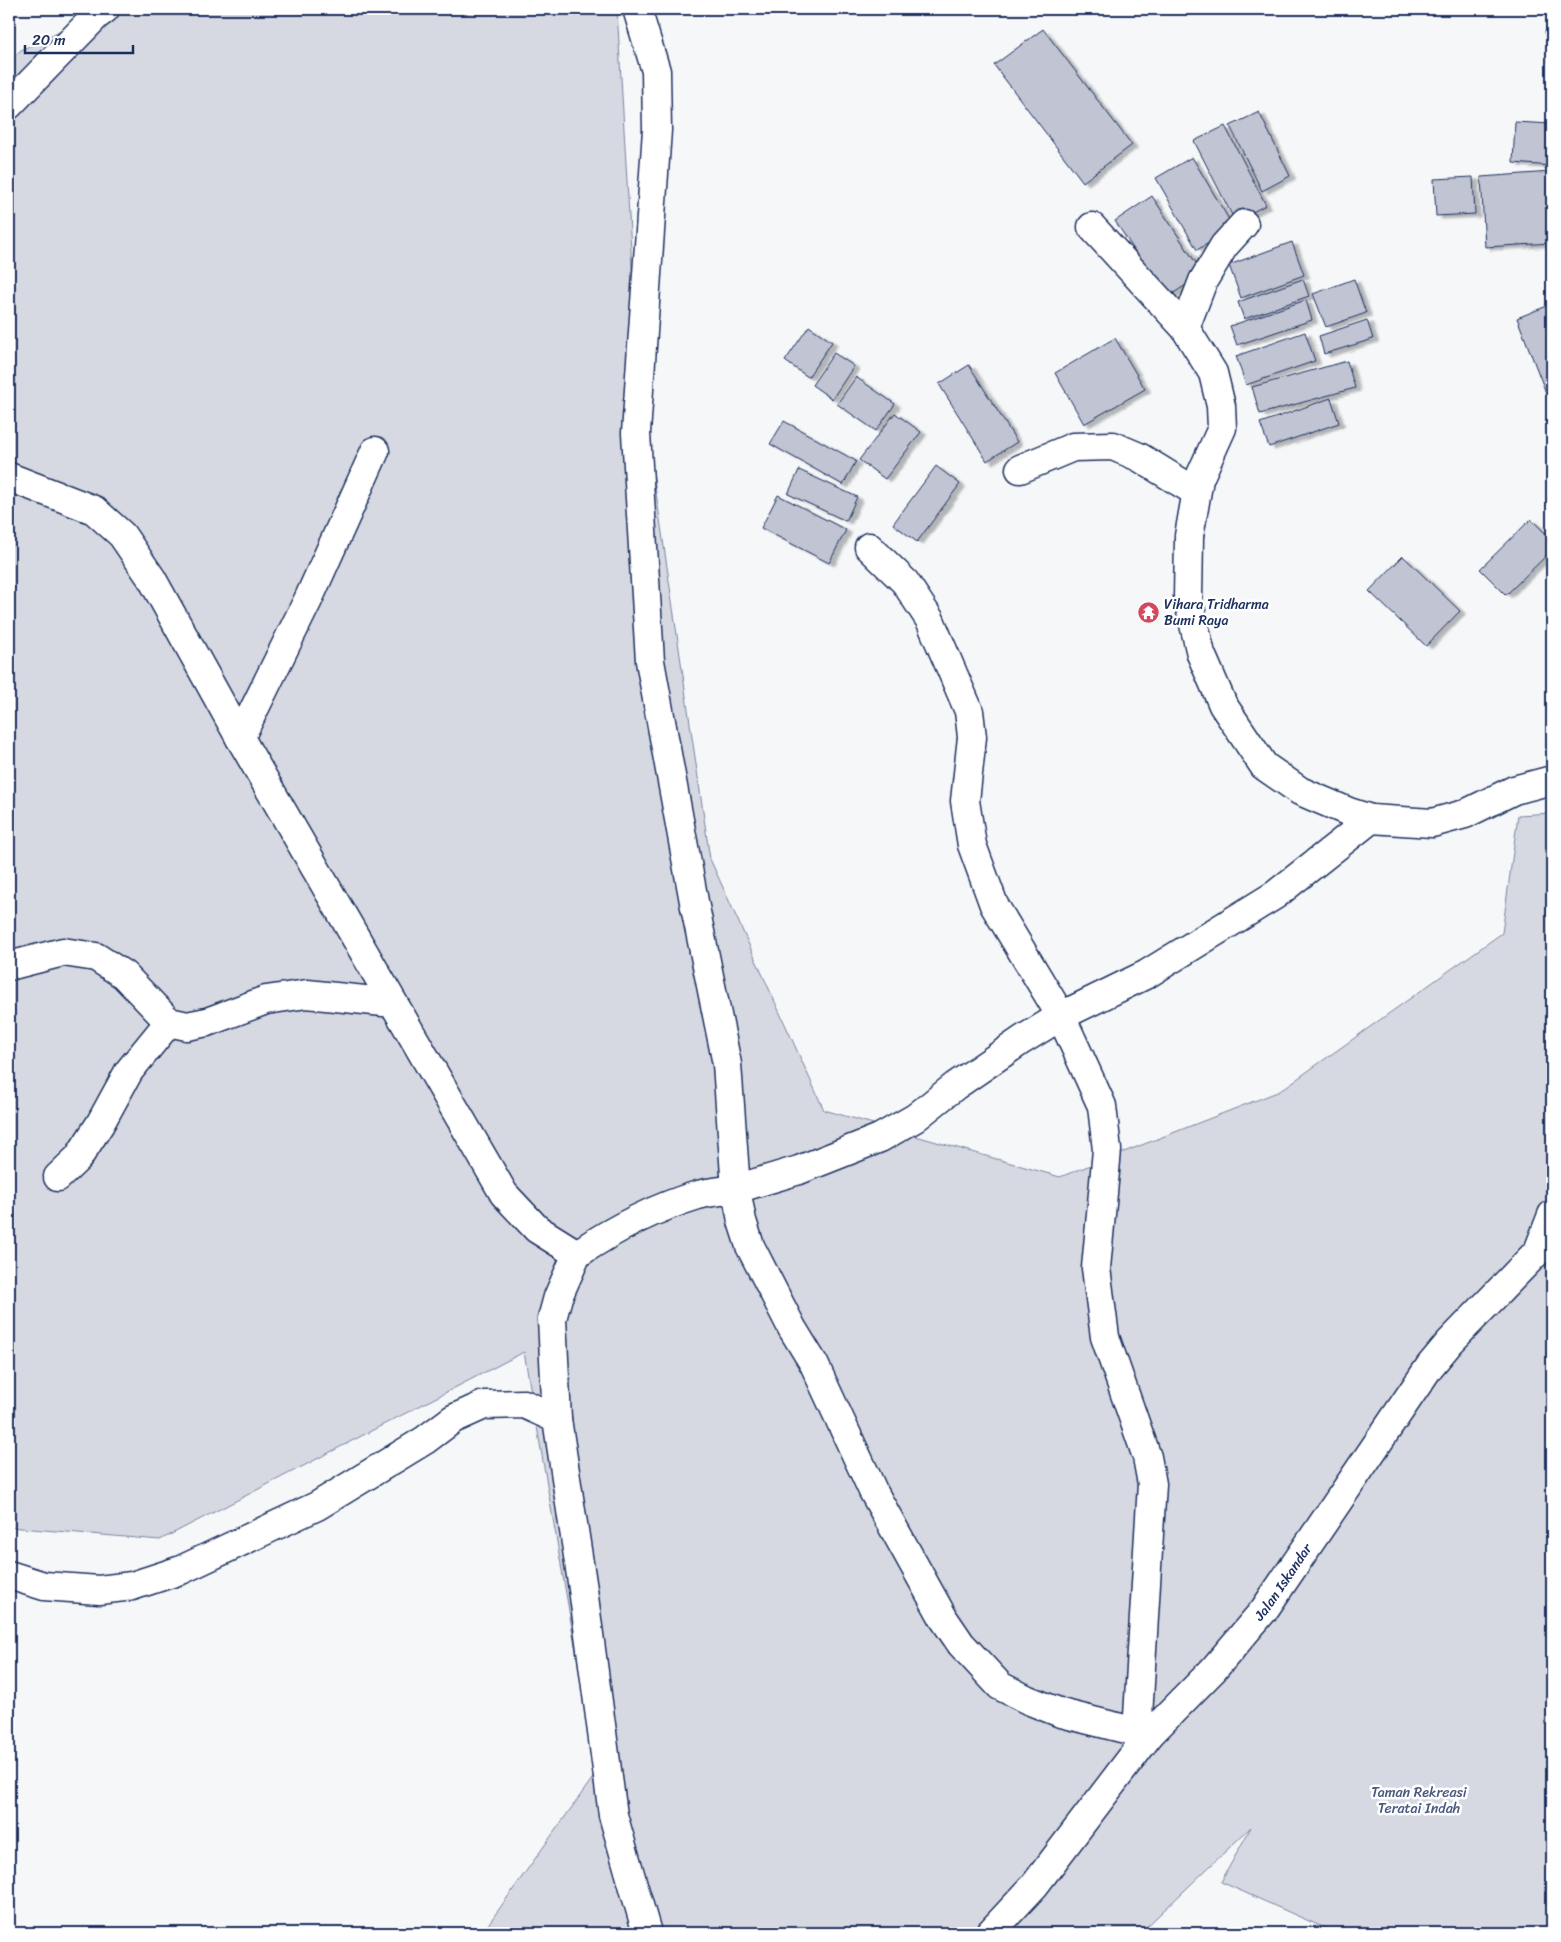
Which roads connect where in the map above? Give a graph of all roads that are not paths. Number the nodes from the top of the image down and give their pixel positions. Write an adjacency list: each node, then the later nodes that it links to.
1 (106, 9): 3 (street)
2 (637, 9): 20 (street)
3 (9, 105)
4 (1244, 224): 6 (street)
5 (1092, 227): 6 (street)
6 (1185, 328): 10 (street)
7 (375, 451): 12 (street)
8 (1020, 469): 10 (street)
9 (9, 477): 12 (street)
10 (1196, 492): 14 (street)
11 (869, 547): 17 (street)
12 (240, 738): 16 (street)
13 (1552, 780): 14 (street)
14 (1372, 819): 17 (street)
15 (9, 966): 18 (street)
16 (393, 1003): 18 (street); 22 (street)
17 (1061, 1016): 20 (street); 25 (street)
18 (169, 1022): 19 (street)
19 (58, 1177)
20 (736, 1189): 22 (street); 25 (street)
21 (1552, 1215): 25 (street, Jalan Iskandar)
22 (577, 1254): 23 (street)
23 (557, 1419): 24 (street); 26 (street)
24 (9, 1575)
25 (1143, 1734): 27 (street, Jalan Iskandar)
26 (647, 1933)
27 (990, 1933)

